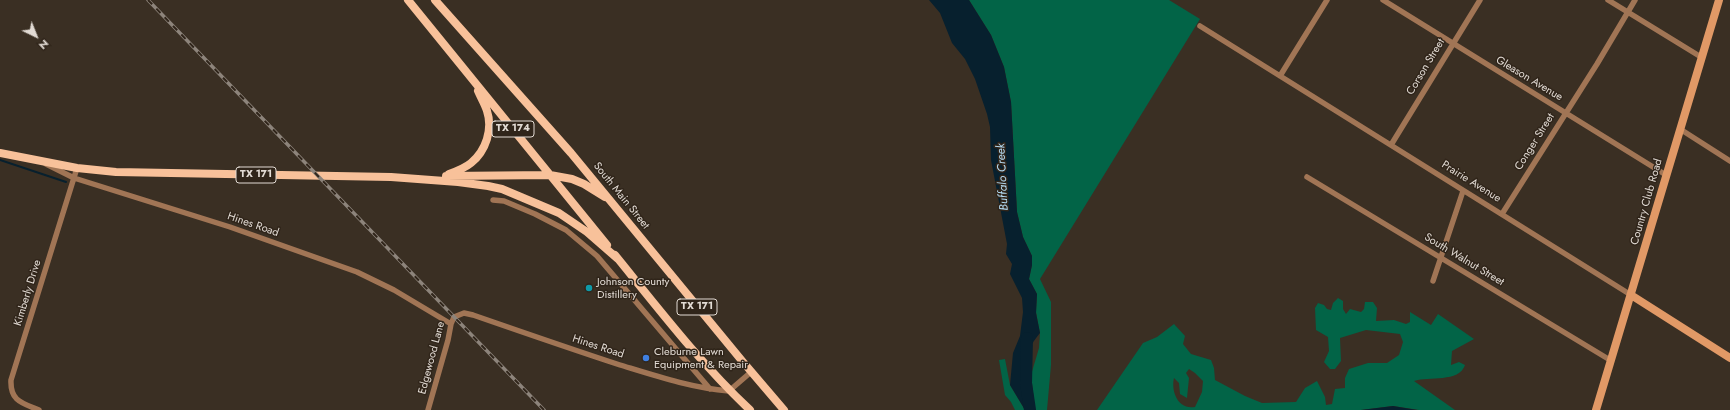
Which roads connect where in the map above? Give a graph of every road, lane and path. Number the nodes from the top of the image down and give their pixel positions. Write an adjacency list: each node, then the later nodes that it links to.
1 (408, 0): 14 (main road, TX 174)
2 (436, 0): 30 (main road, South Main Street / TX 174)
3 (1327, 0): 13 (street)
4 (1383, 0): 11 (street, Gleason Avenue)
5 (1480, 0): 11 (street, Corson Street)
6 (1608, 0): 9 (street)
7 (1635, 0): 9 (street, Conger Street)
8 (1719, 0): 12 (main road, Country Club Road)
9 (1627, 12): 12 (street); 15 (street, Conger Street)
10 (1200, 26): 13 (street, Prairie Avenue)
11 (1452, 44): 15 (street, Gleason Avenue); 17 (street, Corson Street)
12 (1701, 57): 16 (main road, Country Club Road)
13 (1280, 76): 17 (street, Prairie Avenue)
14 (472, 79): 22 (main road, TX 174); 24 (main road)
15 (1565, 113): 23 (street, Gleason Avenue); 31 (street, Conger Street)
16 (1680, 129): 20 (street); 23 (main road, Country Club Road)
17 (1391, 145): 28 (street, Prairie Avenue)
18 (0, 152): 19 (main road, TX 171)
19 (41, 161): 21 (main road, TX 171); 27 (street, Hines Road)
20 (1730, 161)
21 (77, 168): 25 (main road, TX 171); 27 (street, Kimberly Drive)
22 (550, 175): 24 (main road, TX 171); 30 (main road, TX 171); 33 (main road, TX 174)
23 (1666, 175): 35 (main road, Country Club Road)
24 (446, 176): 25 (main road, TX 171)
25 (391, 177): 33 (main road, TX 171)
26 (1307, 177): 32 (street, South Walnut Street)
27 (74, 178): 36 (street, Hines Road); 43 (street, Kimberly Drive)
28 (1464, 190): 31 (street, Prairie Avenue); 32 (street)
29 (493, 200): 41 (street)
30 (612, 202): 40 (main road, South Main Street / TX 171)
31 (1502, 214): 35 (street, Prairie Avenue)
32 (1440, 258): 34 (street); 39 (street, South Walnut Street)
33 (618, 259): 42 (main road, TX 171)
34 (1433, 281)
35 (1631, 295): 38 (main road, Prairie Avenue); 39 (main road, Country Club Road)
36 (451, 324): 37 (street, Edgewood Lane); 44 (street, Edgewood Lane)
37 (528, 334): 41 (street, Hines Road)
38 (1730, 358)
39 (1610, 360): 47 (main road, Country Club Road)
40 (751, 372): 42 (street); 46 (main road, South Main Street / TX 171)
41 (710, 390): 42 (street, Hines Road)
42 (729, 391): 45 (main road, TX 171)
43 (39, 410)
44 (428, 410)
45 (750, 410)
46 (784, 410)
47 (1596, 410)

